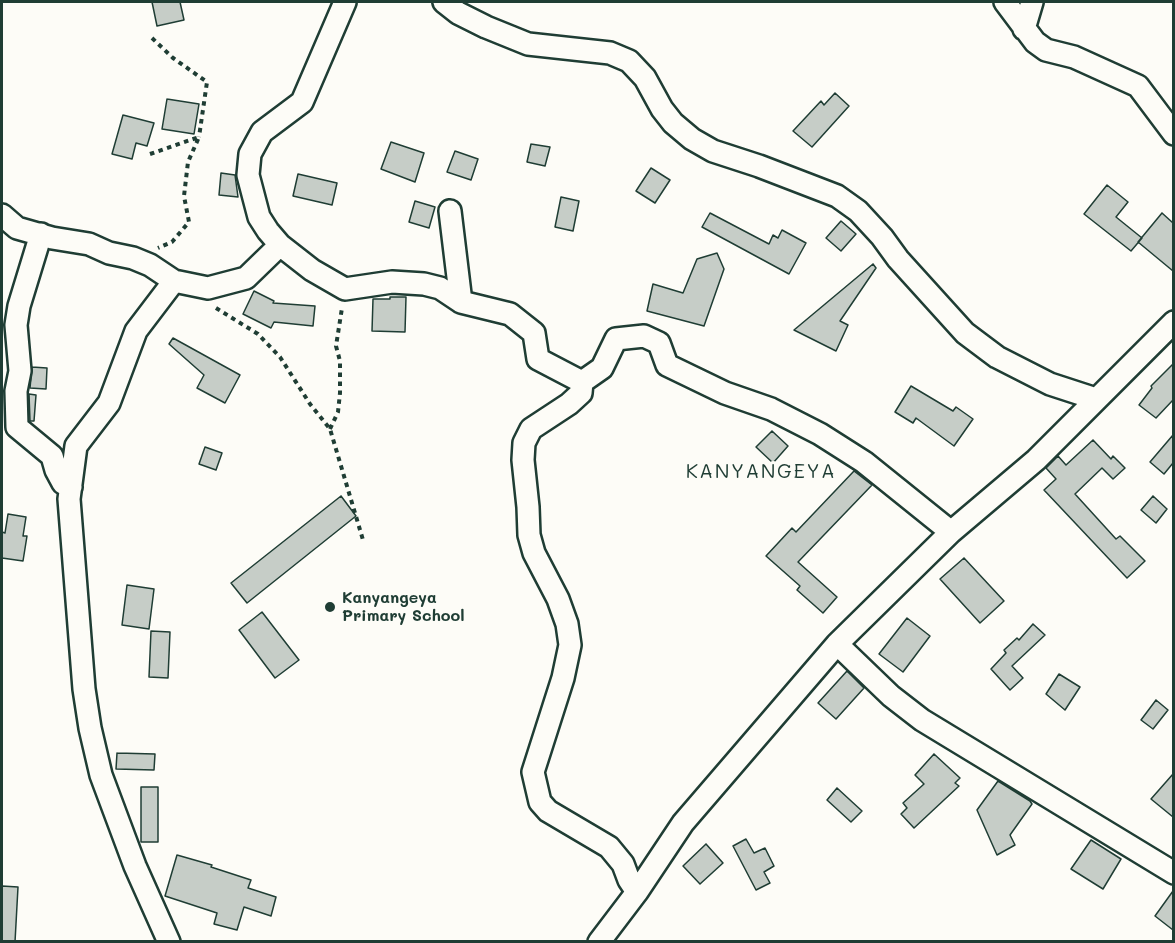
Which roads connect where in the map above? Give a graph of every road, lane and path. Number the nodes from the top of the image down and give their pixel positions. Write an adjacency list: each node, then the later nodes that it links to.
1 (345, 2): 13 (street)
2 (444, 2): 21 (street)
3 (1005, 2): 5 (street)
4 (1032, 2): 5 (street)
5 (1024, 29): 7 (street)
6 (152, 38): 8 (path)
7 (1173, 134)
8 (200, 137): 9 (path); 14 (path)
9 (150, 154)
10 (450, 211): 17 (street)
11 (2, 215): 12 (street)
12 (41, 234): 14 (street); 23 (street)
13 (280, 245): 15 (street); 16 (street)
14 (133, 258): 15 (street)
15 (174, 281): 23 (street)
16 (345, 290): 17 (street); 22 (path)
17 (461, 302): 20 (street)
18 (212, 304): 22 (path)
19 (1173, 322): 21 (street)
20 (582, 382): 24 (street); 28 (street)
21 (1096, 399): 24 (street)
22 (330, 429): 25 (path)
23 (71, 487): 29 (street)
24 (951, 532): 26 (street)
25 (363, 540)
26 (837, 644): 27 (street); 28 (street)
27 (1173, 873)
28 (637, 892): 30 (street)
29 (169, 942)
30 (599, 942)

